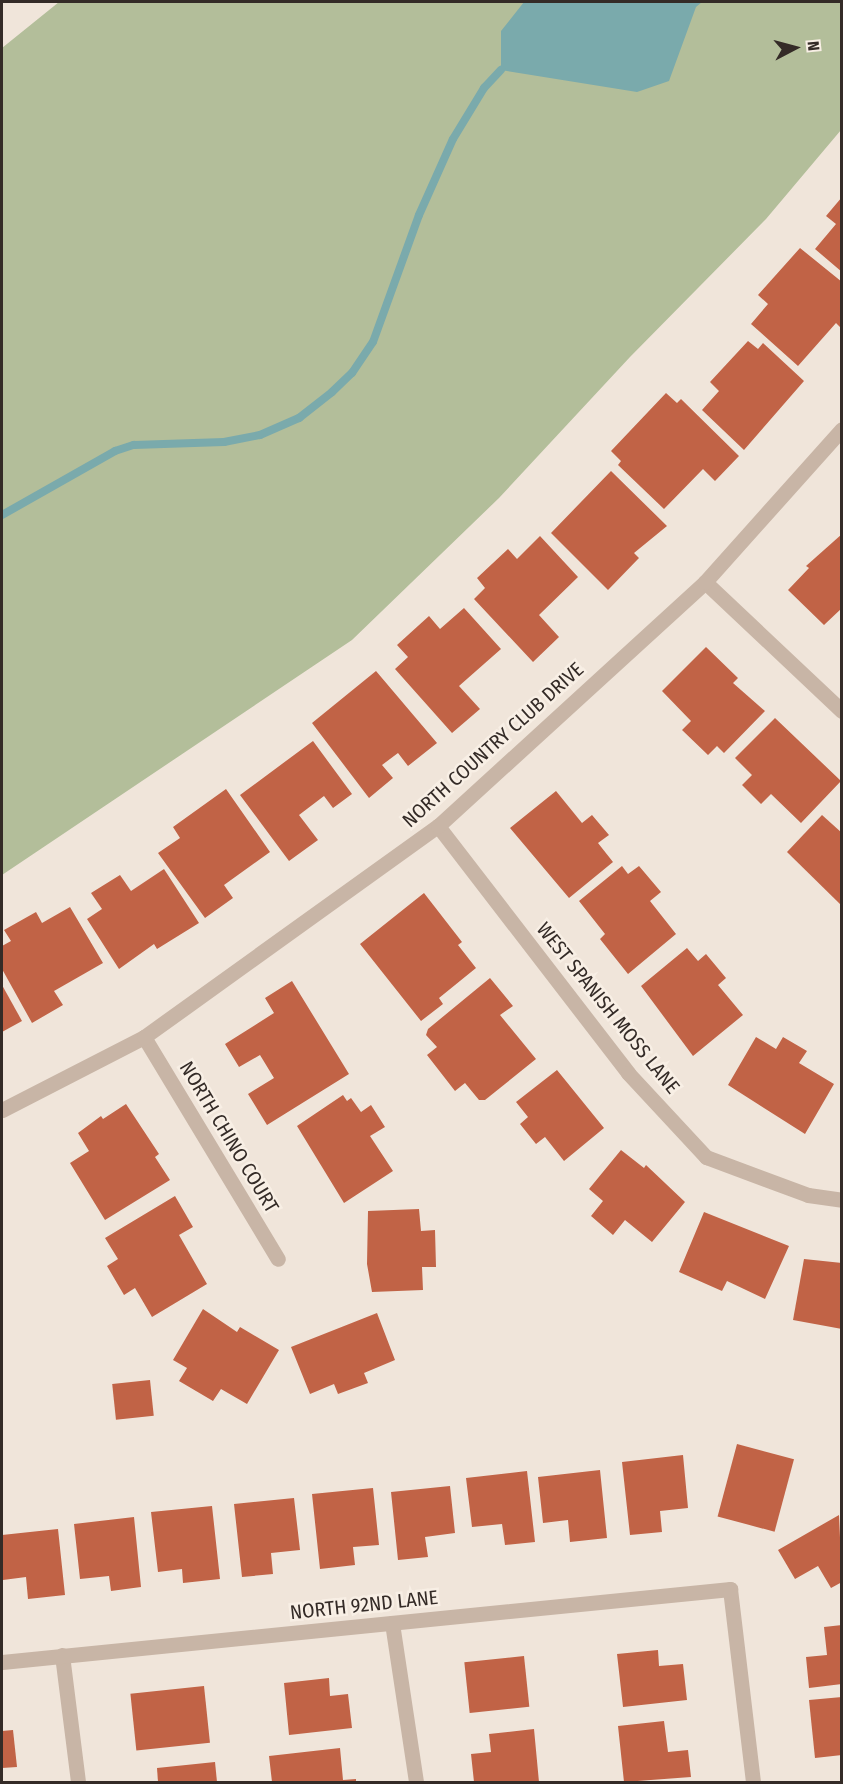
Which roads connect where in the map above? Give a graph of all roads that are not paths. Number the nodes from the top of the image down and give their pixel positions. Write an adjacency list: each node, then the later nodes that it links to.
1 (842, 429): 2 (street, NORTH COUNTRY CLUB DRIVE)
2 (705, 582): 3 (street); 4 (street, NORTH COUNTRY CLUB DRIVE)
3 (842, 711)
4 (438, 826): 5 (street, NORTH COUNTRY CLUB DRIVE); 7 (street, WEST SPANISH MOSS LANE)
5 (144, 1037): 6 (street, NORTH COUNTRY CLUB DRIVE); 8 (street, NORTH CHINO COURT)
6 (2, 1110)
7 (842, 1200)
8 (278, 1259)
9 (392, 1623): 10 (street, NORTH 92ND LANE); 13 (street); 14 (street, NORTH 92ND LANE)
10 (62, 1655): 11 (street, NORTH 92ND LANE); 12 (street)
11 (2, 1662)
12 (78, 1782)
13 (416, 1782)
14 (753, 1782)

